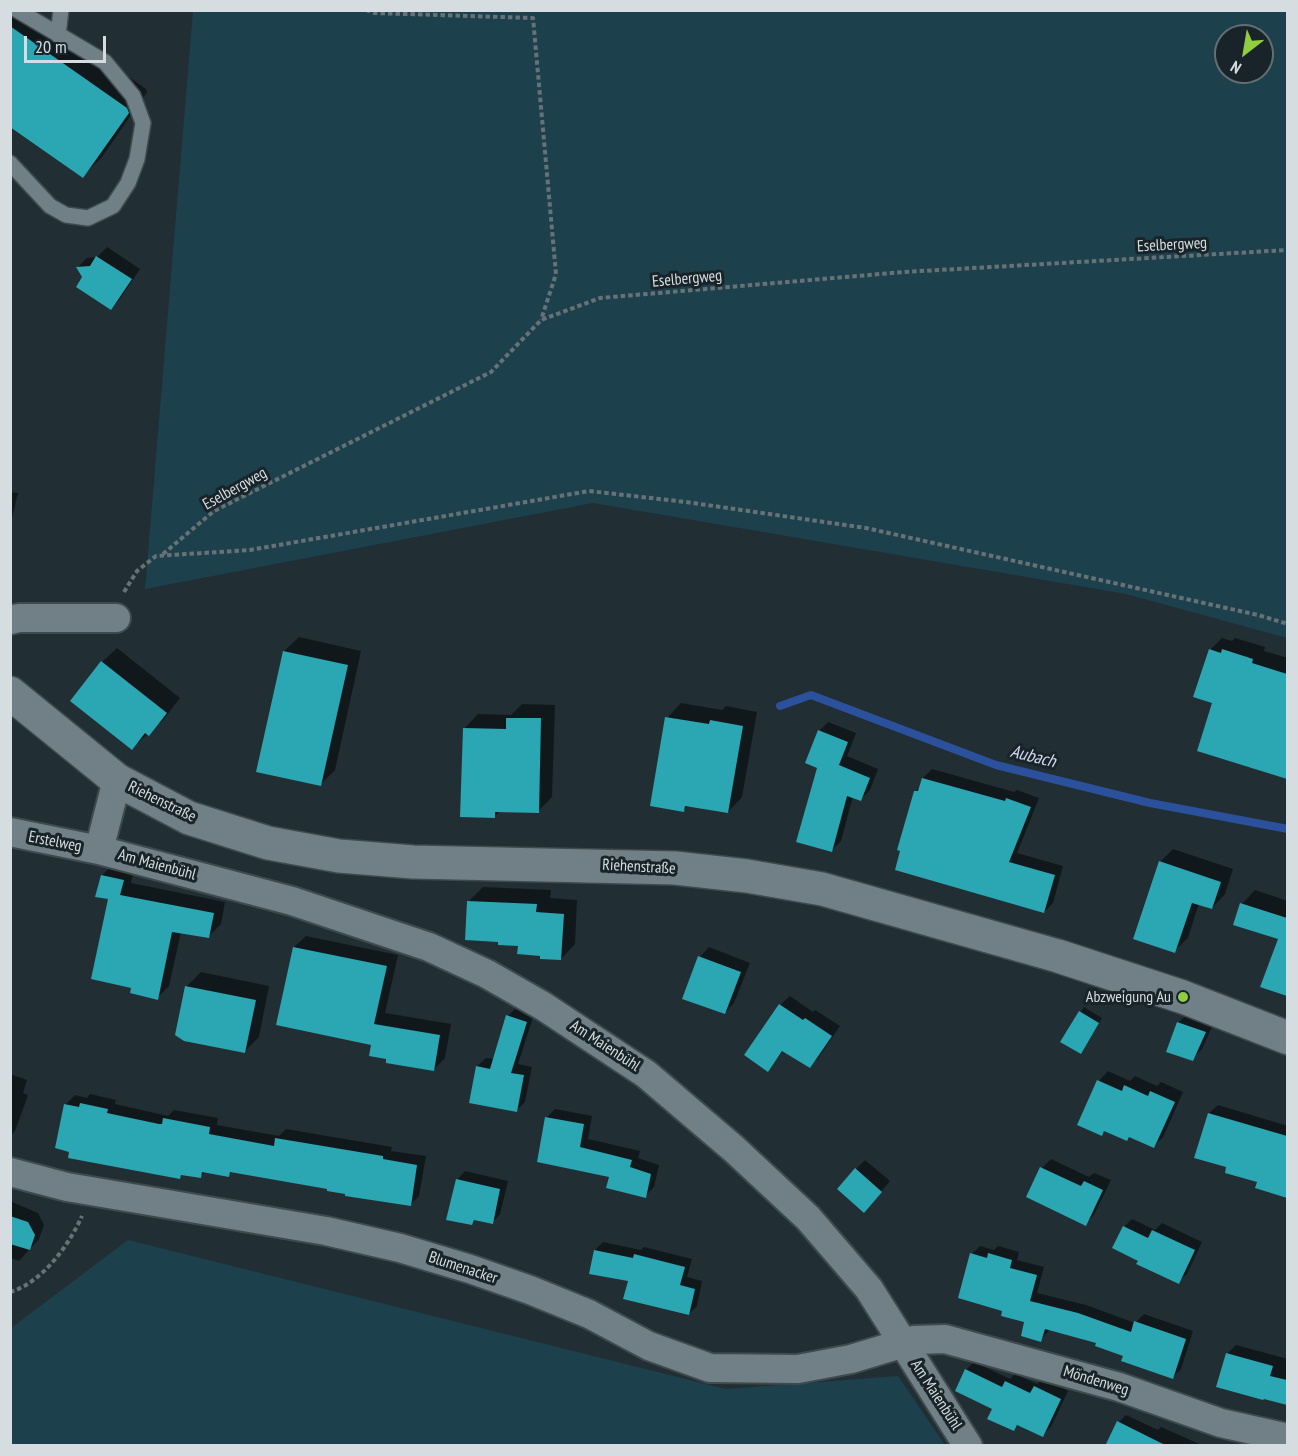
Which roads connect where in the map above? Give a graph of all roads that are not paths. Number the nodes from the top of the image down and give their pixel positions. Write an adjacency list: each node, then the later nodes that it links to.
1 (17, 10): 3 (lane)
2 (61, 10): 3 (lane)
3 (58, 35): 4 (lane)
4 (10, 163)
5 (116, 618): 6 (street)
6 (10, 620)
7 (10, 693): 8 (street, Riehenstraße)
8 (117, 780): 10 (street, Erstelweg); 11 (street, Riehenstraße)
9 (10, 832): 10 (street, Erstelweg)
10 (99, 850): 13 (street, Am Maienbühl)
11 (1287, 1038)
12 (10, 1172): 13 (street, Blumenacker)
13 (903, 1343): 14 (street, Möndenweg); 15 (street, Am Maienbühl)
14 (1287, 1438)
15 (969, 1446)

